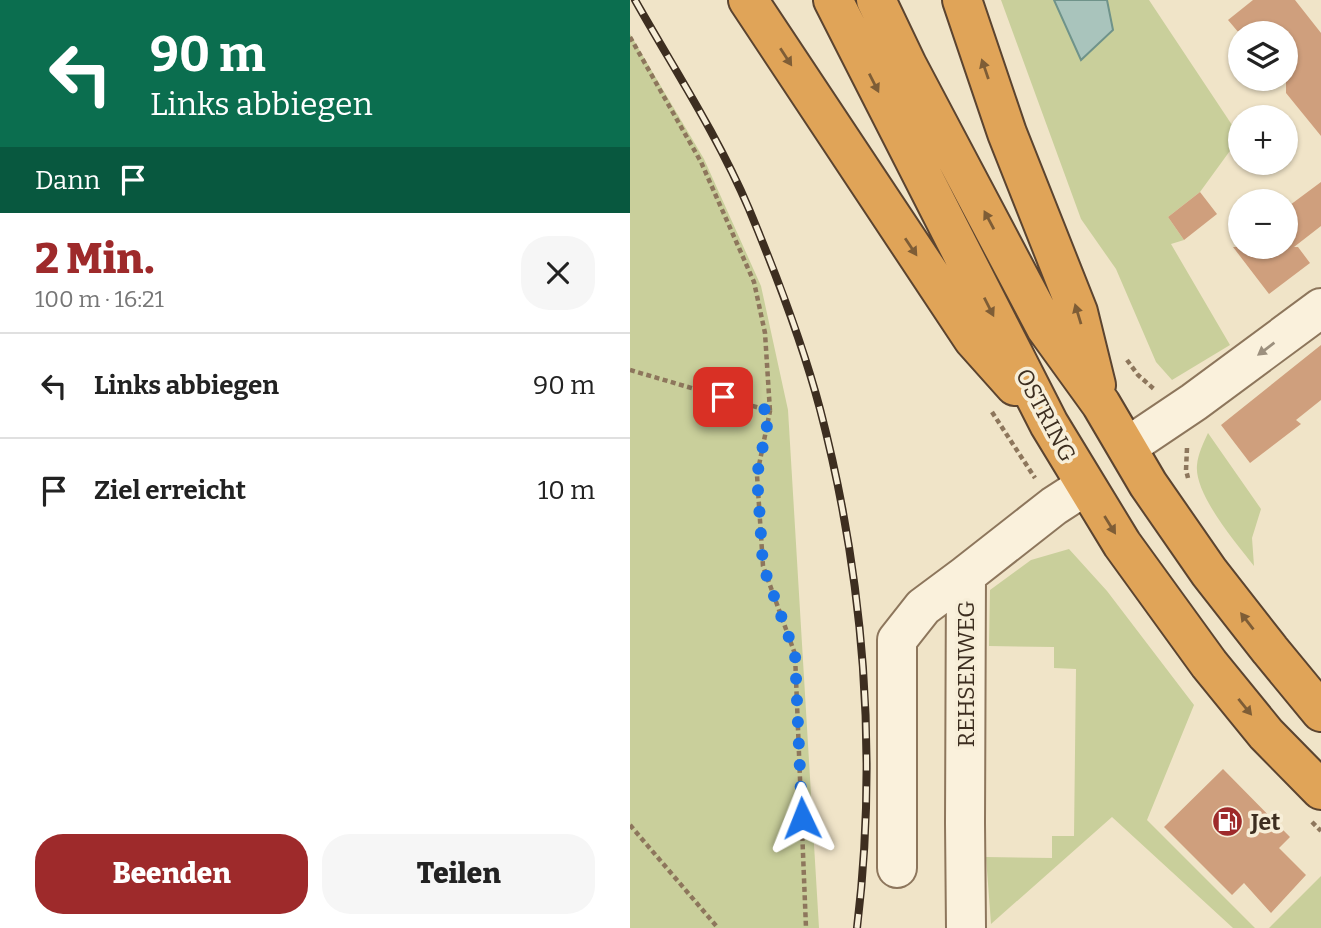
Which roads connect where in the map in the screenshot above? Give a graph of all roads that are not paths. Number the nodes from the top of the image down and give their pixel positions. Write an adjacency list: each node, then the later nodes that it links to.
1 (748, 0): 7 (highway, one-way to 7)
2 (833, 0): 7 (highway, OSTRING, one-way to 7)
3 (876, 0): 6 (highway, OSTRING, one-way to 3)
4 (962, 0): 6 (highway, one-way to 4)
5 (1321, 308): 8 (street, one-way to 8)
6 (1101, 404): 8 (highway, OSTRING)
7 (1049, 425): 9 (highway, OSTRING)
8 (1127, 447): 11 (highway, OSTRING, one-way to 8)
9 (1085, 486): 10 (street, REHSENWEG); 12 (highway, OSTRING, one-way to 12)
10 (966, 575): 13 (street); 14 (street, REHSENWEG)
11 (1321, 712)
12 (1321, 790)
13 (897, 868)
14 (964, 926)

